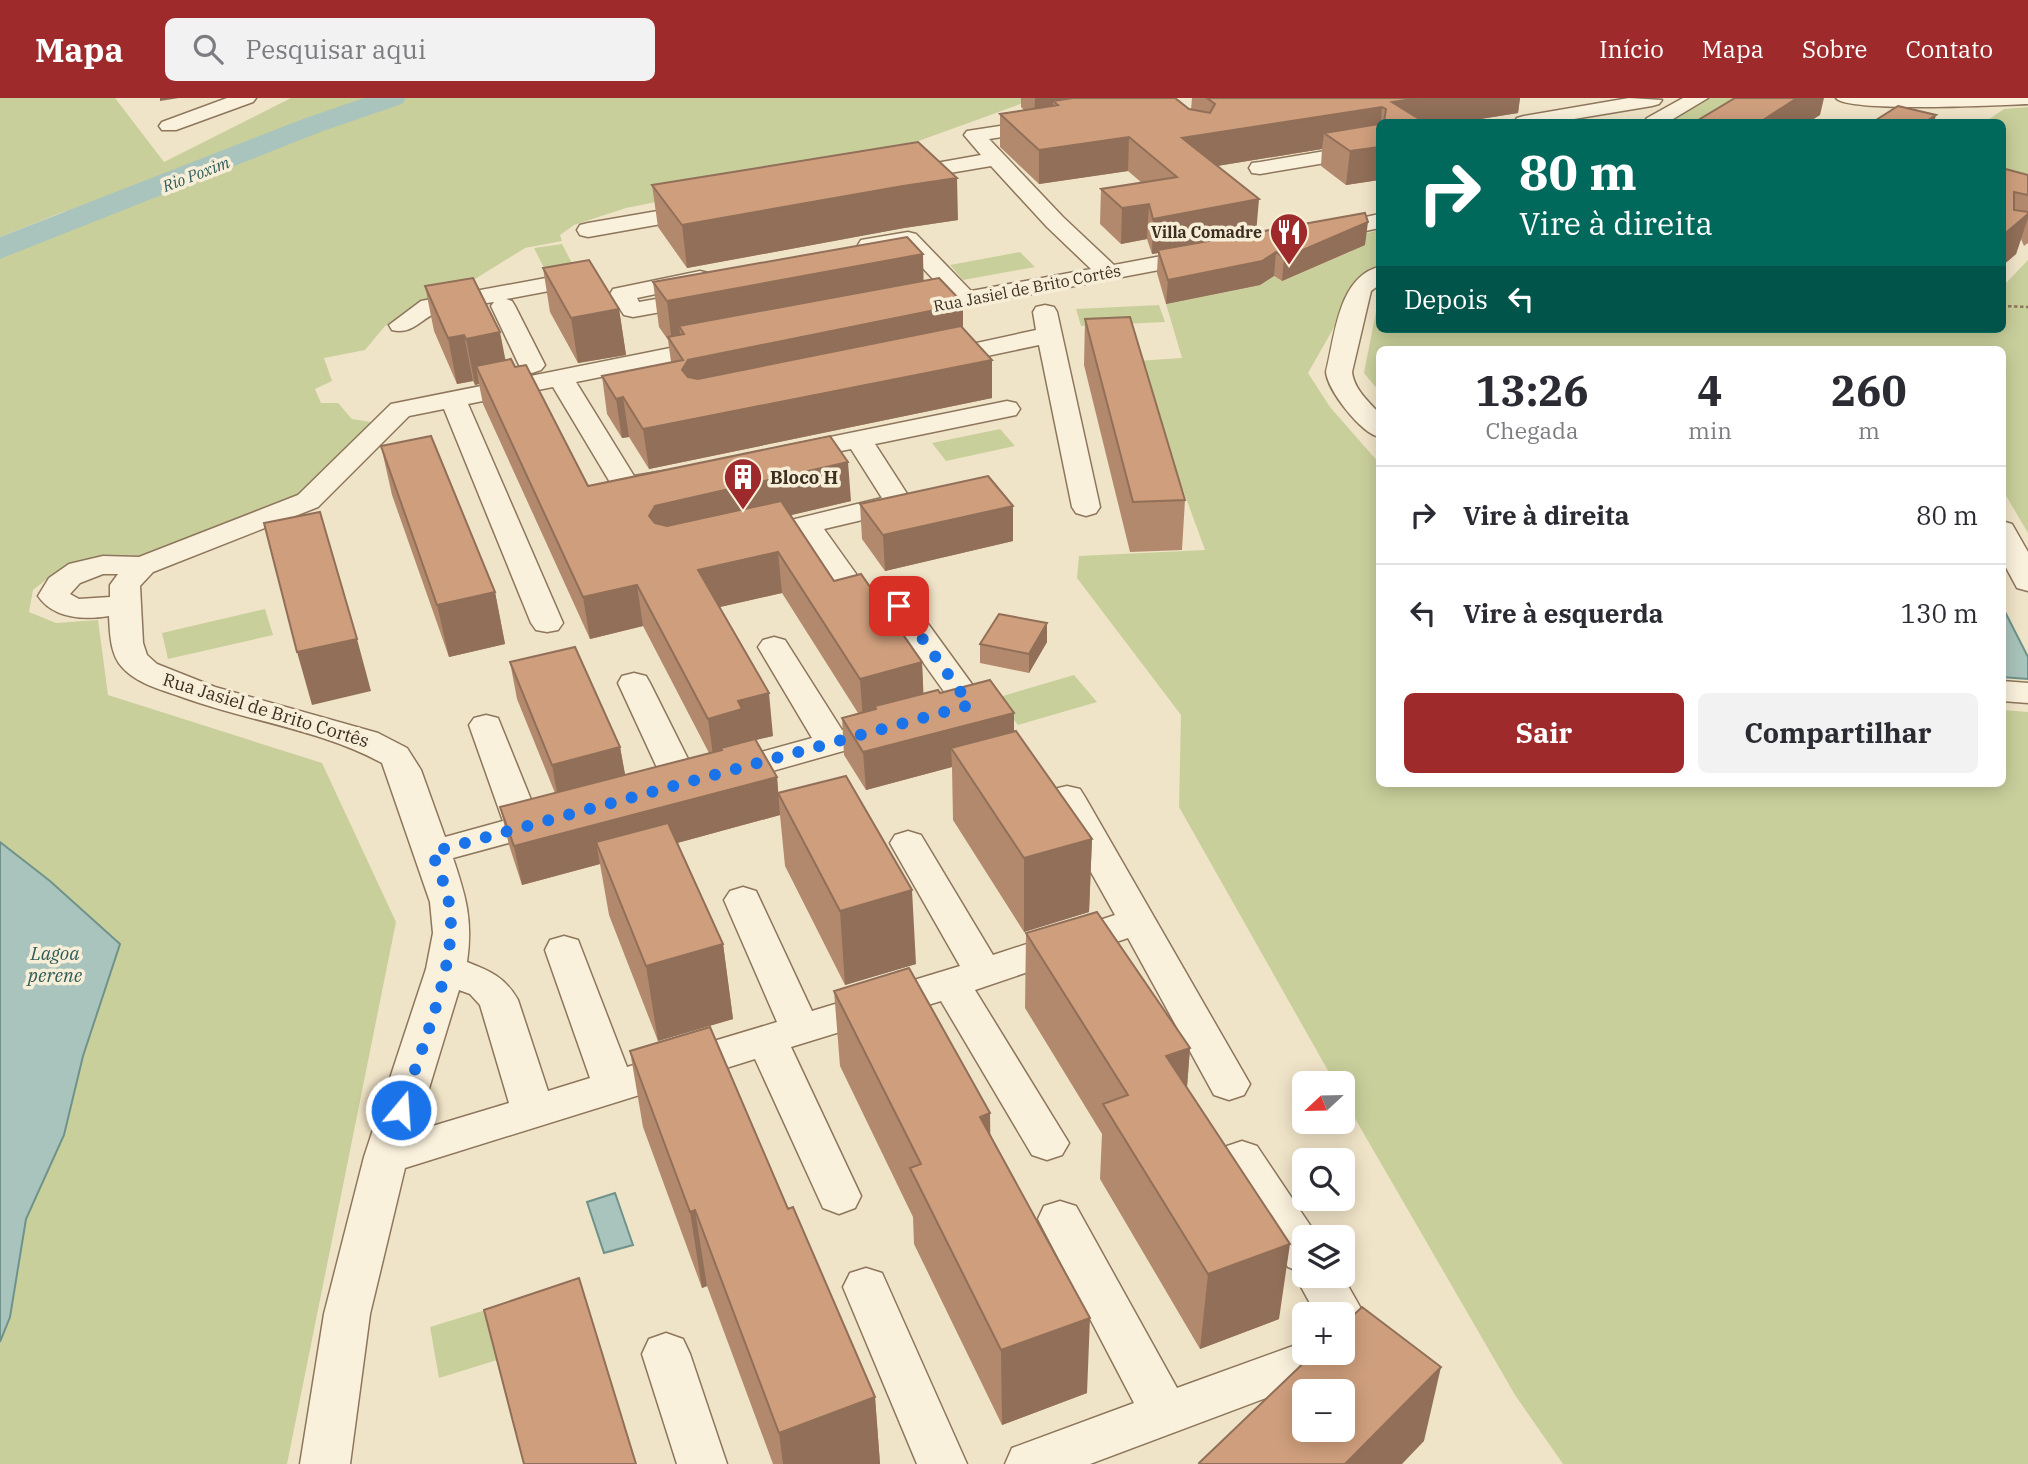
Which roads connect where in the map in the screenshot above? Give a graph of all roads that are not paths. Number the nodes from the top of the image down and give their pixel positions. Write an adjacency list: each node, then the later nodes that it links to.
1 (246, 98): 10 (street)
2 (1698, 98): 8 (street)
3 (2028, 98): 5 (street)
4 (1654, 99): 6 (street); 7 (street)
5 (1848, 106)
6 (1541, 119)
7 (1612, 119)
8 (1660, 119)
9 (1060, 123): 12 (street)
10 (169, 126)
11 (1376, 149): 13 (street)
12 (994, 159): 14 (street); 21 (street)
13 (1260, 168)
14 (872, 180)
15 (724, 206): 17 (street)
16 (1376, 222): 18 (street)
17 (588, 230)
18 (1301, 238)
19 (1223, 252): 21 (street, Rua Jasiel de Brito Cortês)
20 (855, 258): 25 (street)
21 (1109, 273): 24 (street, Rua Jasiel de Brito Cortês)
22 (1376, 276): 36 (street)
23 (573, 280): 28 (street)
24 (1038, 286): 25 (street, Rua Jasiel de Brito Cortês); 29 (street)
25 (966, 300): 27 (street, Rua Jasiel de Brito Cortês)
26 (503, 306): 32 (street)
27 (887, 315)
28 (401, 325)
29 (1050, 335): 31 (street); 40 (street)
30 (741, 342): 33 (street)
31 (916, 363)
32 (532, 365)
33 (560, 377): 34 (street); 39 (street)
34 (457, 409): 44 (street); 50 (street)
35 (1007, 409): 37 (street)
36 (1376, 426)
37 (859, 440): 38 (street); 41 (street)
38 (768, 458)
39 (690, 474)
40 (1086, 507)
41 (807, 526): 43 (street); 45 (street)
42 (2006, 538): 47 (street)
43 (726, 543)
44 (142, 566): 48 (street, Rua Jasiel de Brito Cortês); 48 (street)
45 (844, 578)
46 (2006, 582): 47 (street)
47 (2028, 583)
48 (125, 604): 61 (street, Rua Jasiel de Brito Cortês)
49 (899, 606): 56 (street)
50 (547, 623)
51 (774, 647): 56 (street)
52 (634, 683): 56 (street)
53 (2006, 691): 54 (street)
54 (2028, 693)
55 (486, 725): 59 (street)
56 (833, 744)
57 (1067, 797): 63 (street)
58 (577, 813): 59 (street)
59 (524, 828): 61 (street)
60 (908, 843): 66 (street)
61 (432, 852): 65 (street, Rua Jasiel de Brito Cortês)
62 (743, 900): 67 (street)
63 (1138, 921): 66 (street); 68 (street)
64 (565, 950): 69 (street)
65 (446, 969): 70 (street); 72 (street, Rua Jasiel de Brito Cortês)
66 (967, 978): 67 (street); 71 (street)
67 (783, 1034): 69 (street); 74 (street)
68 (1229, 1084)
69 (614, 1087): 70 (street)
70 (527, 1093): 72 (street)
71 (1047, 1143)
72 (386, 1157): 81 (street, Rua Jasiel de Brito Cortês)
73 (1241, 1158): 76 (street)
74 (839, 1196)
75 (1060, 1219): 80 (street)
76 (1292, 1236)
77 (866, 1287): 83 (street)
78 (666, 1354): 82 (street)
79 (1296, 1365): 80 (street)
80 (1165, 1413): 84 (street)
81 (325, 1464)
82 (702, 1464)
83 (942, 1464)
84 (1030, 1464)

